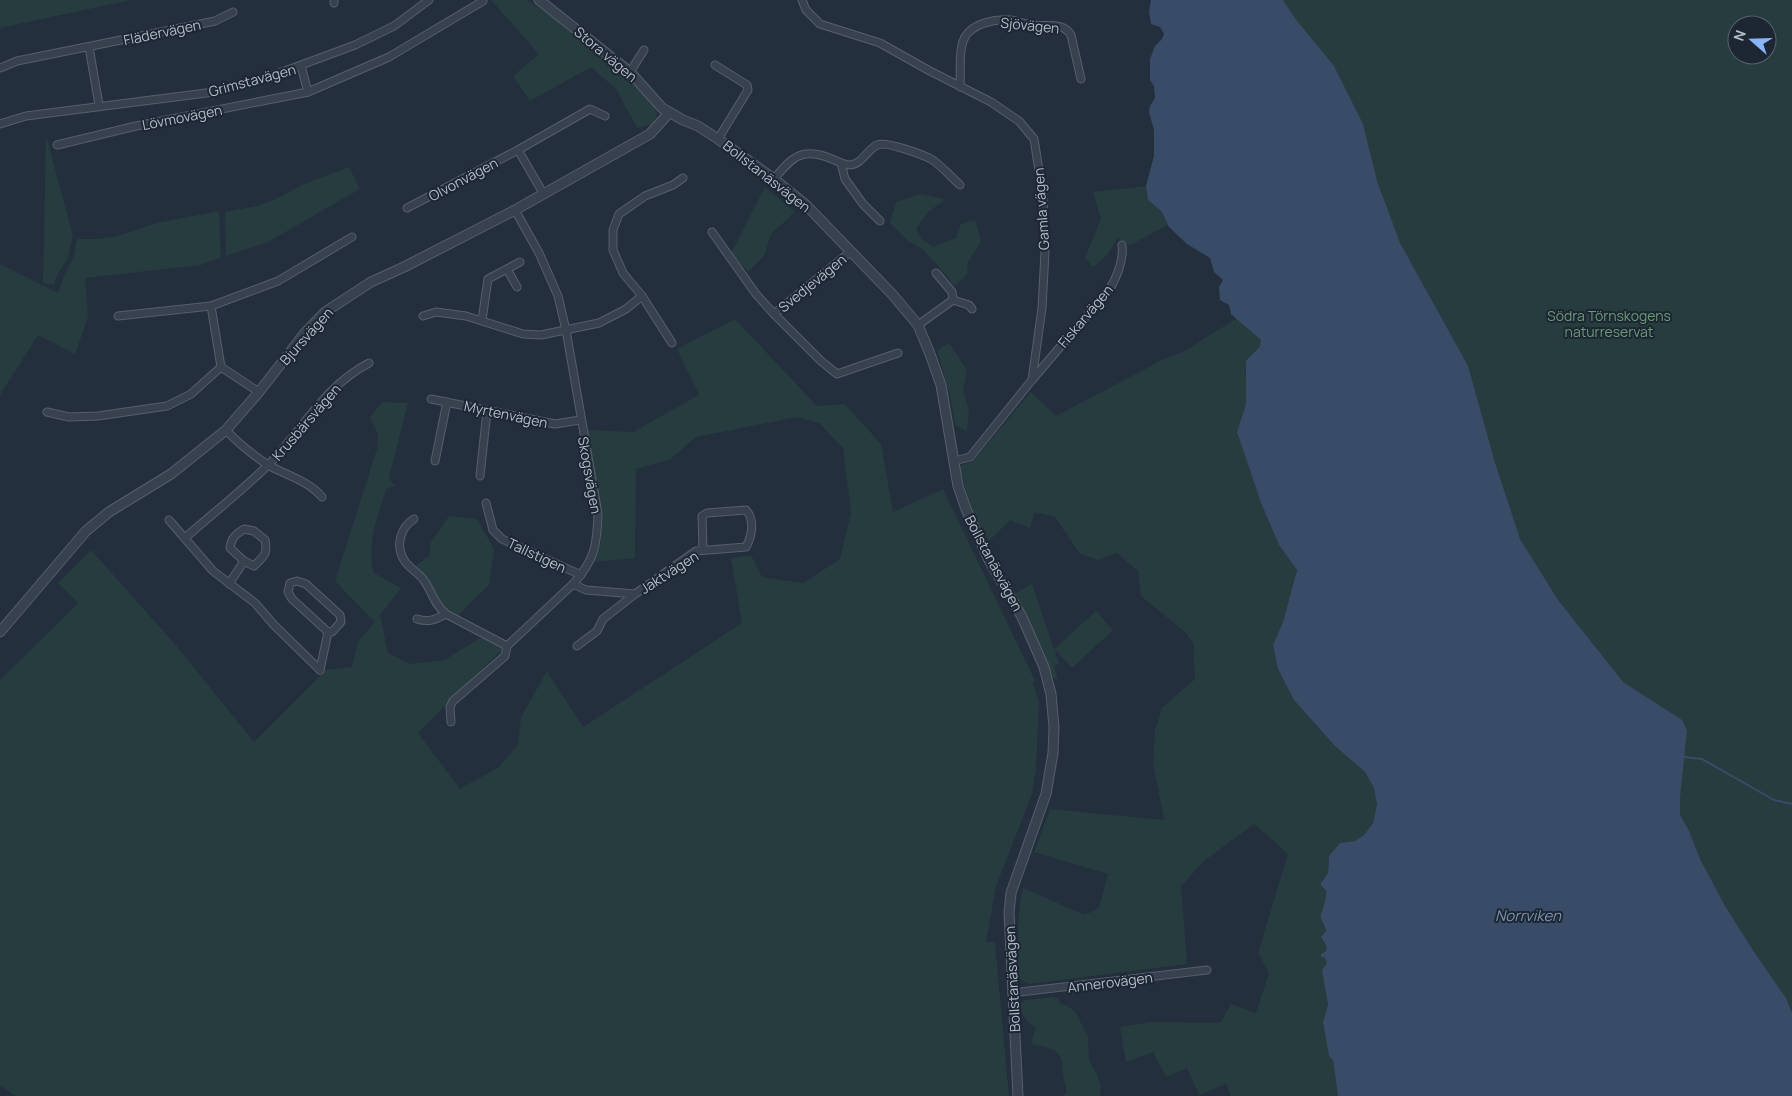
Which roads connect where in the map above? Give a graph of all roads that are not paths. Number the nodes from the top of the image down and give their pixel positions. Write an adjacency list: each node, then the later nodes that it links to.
1 (429, 0): 9 (street, Grimstavägen)
2 (539, 0): 11 (street, Stora vägen)
3 (802, 0): 13 (street, Gamla vägen)
4 (483, 1): 14 (street, Lövmovägen)
5 (233, 12): 6 (street, Flädervägen)
6 (89, 47): 10 (street, Flädervägen); 15 (street)
7 (644, 50): 11 (street)
8 (715, 65): 19 (street)
9 (301, 66): 14 (street); 15 (street, Grimstavägen)
10 (0, 68)
11 (630, 72): 16 (street, Stora vägen)
12 (1081, 79): 13 (street, Sjövägen)
13 (960, 87): 52 (street, Gamla vägen)
14 (308, 92): 20 (street, Lövmovägen)
15 (99, 106): 18 (street, Grimstavägen)
16 (669, 113): 19 (street, Bollstanäsvägen); 26 (street, Bjursvägen)
17 (605, 116): 21 (street, Olvonvägen)
18 (0, 124)
19 (718, 139): 24 (street, Bollstanäsvägen)
20 (58, 145)
21 (518, 150): 26 (street); 27 (street, Olvonvägen)
22 (842, 163): 24 (street); 25 (street); 29 (street)
23 (683, 178): 38 (street)
24 (774, 179): 33 (street, Bollstanäsvägen)
25 (960, 185)
26 (543, 193): 28 (street, Bjursvägen)
27 (407, 208)
28 (515, 210): 47 (street, Skogsvägen); 53 (street, Bjursvägen)
29 (880, 221)
30 (712, 232): 42 (street)
31 (352, 237): 40 (street)
32 (1122, 245): 52 (street, Fiskarvägen)
33 (850, 252): 42 (street, Svedjevägen); 46 (street, Bollstanäsvägen)
34 (520, 262): 35 (street)
35 (507, 269): 37 (street); 45 (street)
36 (936, 274): 39 (street)
37 (517, 287)
38 (642, 296): 47 (street); 48 (street)
39 (953, 300): 41 (street); 46 (street)
40 (211, 306): 43 (street); 51 (street)
41 (972, 309)
42 (774, 314): 49 (street, Svedjevägen)
43 (118, 316)
44 (423, 316): 45 (street)
45 (482, 320): 47 (street)
46 (918, 325): 61 (street, Bollstanäsvägen)
47 (566, 330): 58 (street, Skogsvägen)
48 (672, 343)
49 (898, 353)
50 (369, 363): 62 (street, Krusbärsvägen)
51 (221, 367): 53 (street); 57 (street)
52 (1032, 380): 61 (street)
53 (259, 392): 59 (street, Bjursvägen)
54 (431, 399): 55 (street, Myrtenvägen)
55 (447, 402): 56 (street, Myrtenvägen); 60 (street)
56 (487, 411): 58 (street, Myrtenvägen); 63 (street)
57 (47, 412)
58 (580, 420): 71 (street, Skogsvägen)
59 (226, 430): 62 (street); 77 (street, Bjursvägen)
60 (435, 460)
61 (954, 461): 83 (street, Bollstanäsvägen)
62 (268, 465): 64 (street); 68 (street, Krusbärsvägen)
63 (480, 476)
64 (322, 497)
65 (486, 503): 71 (street, Tallstigen)
66 (414, 519): 75 (street)
67 (169, 520): 68 (street)
68 (185, 538): 72 (street)
69 (703, 550): 69 (street, Jaktvägen); 74 (street, Jaktvägen)
70 (244, 561): 70 (street); 72 (street)
71 (581, 575): 73 (street, Skogsvägen)
72 (229, 584): 78 (street)
73 (573, 584): 74 (street, Jaktvägen); 79 (street, Skogsvägen)
74 (635, 594): 80 (street, Jaktvägen)
75 (446, 614): 76 (street); 79 (street)
76 (417, 619)
77 (0, 632)
78 (328, 632): 78 (street)
79 (507, 646): 81 (street, Skogsvägen)
80 (577, 646)
81 (451, 722)
82 (1207, 970): 83 (street, Annerovägen)
83 (1012, 994): 84 (street, Bollstanäsvägen)
84 (1018, 1096)

